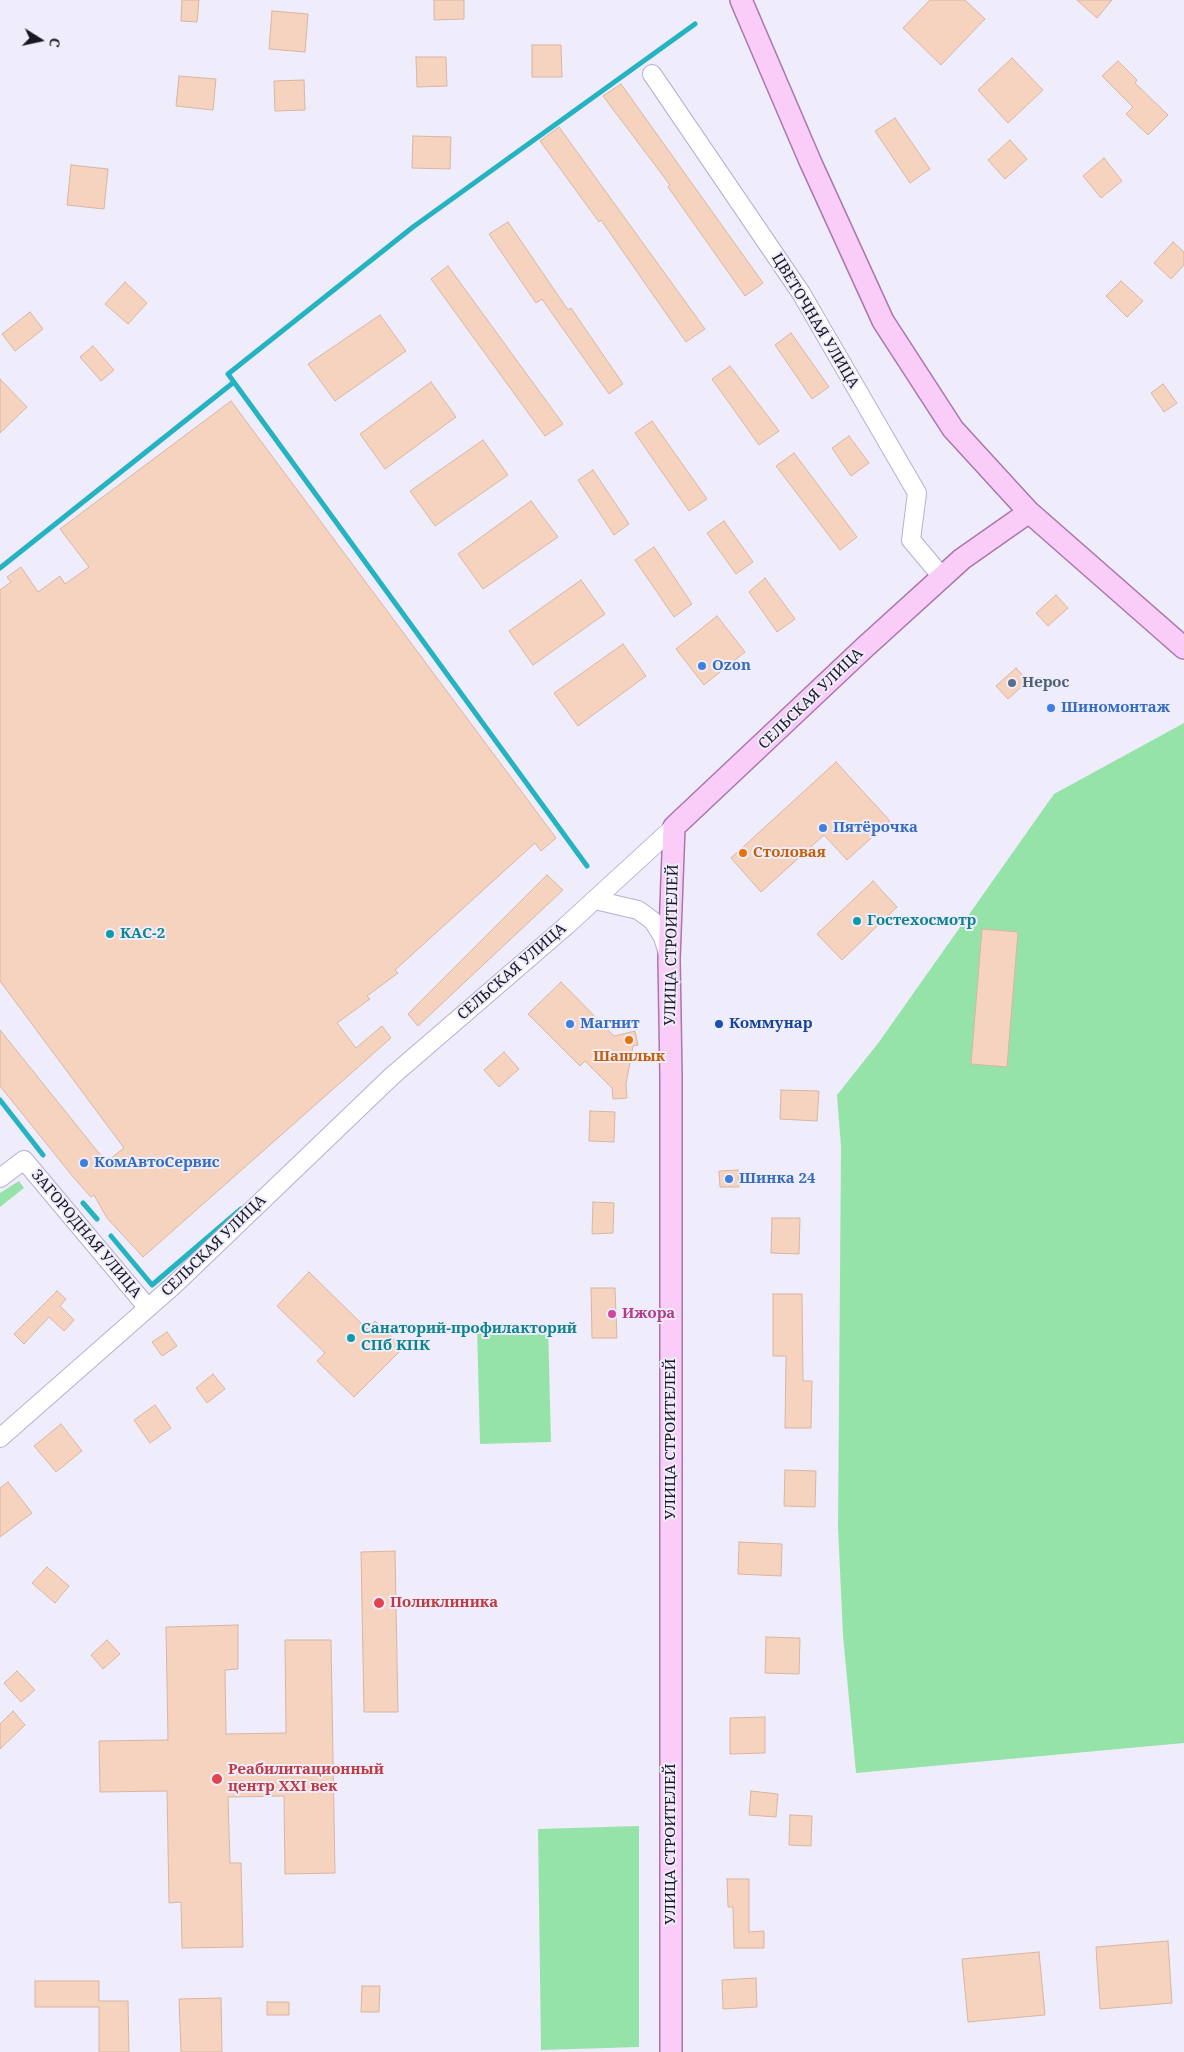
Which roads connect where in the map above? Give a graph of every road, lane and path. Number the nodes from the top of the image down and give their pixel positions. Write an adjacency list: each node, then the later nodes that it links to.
1 (741, 0): 3 (main road)
2 (652, 74): 4 (street, ЦВЕТОЧНАЯ УЛИЦА)
3 (1029, 512): 4 (main road, СЕЛЬСКАЯ УЛИЦА); 5 (main road)
4 (943, 578): 6 (main road, СЕЛЬСКАЯ УЛИЦА)
5 (1184, 648)
6 (674, 827): 7 (street, СЕЛЬСКАЯ УЛИЦА); 8 (main road, УЛИЦА СТРОИТЕЛЕЙ)
7 (595, 900): 8 (street); 10 (street, СЕЛЬСКАЯ УЛИЦА)
8 (669, 958): 12 (main road, УЛИЦА СТРОИТЕЛЕЙ)
9 (0, 1178): 10 (street, ЗАГОРОДНАЯ УЛИЦА)
10 (148, 1308): 11 (street, СЕЛЬСКАЯ УЛИЦА)
11 (0, 1438)
12 (671, 2052)

